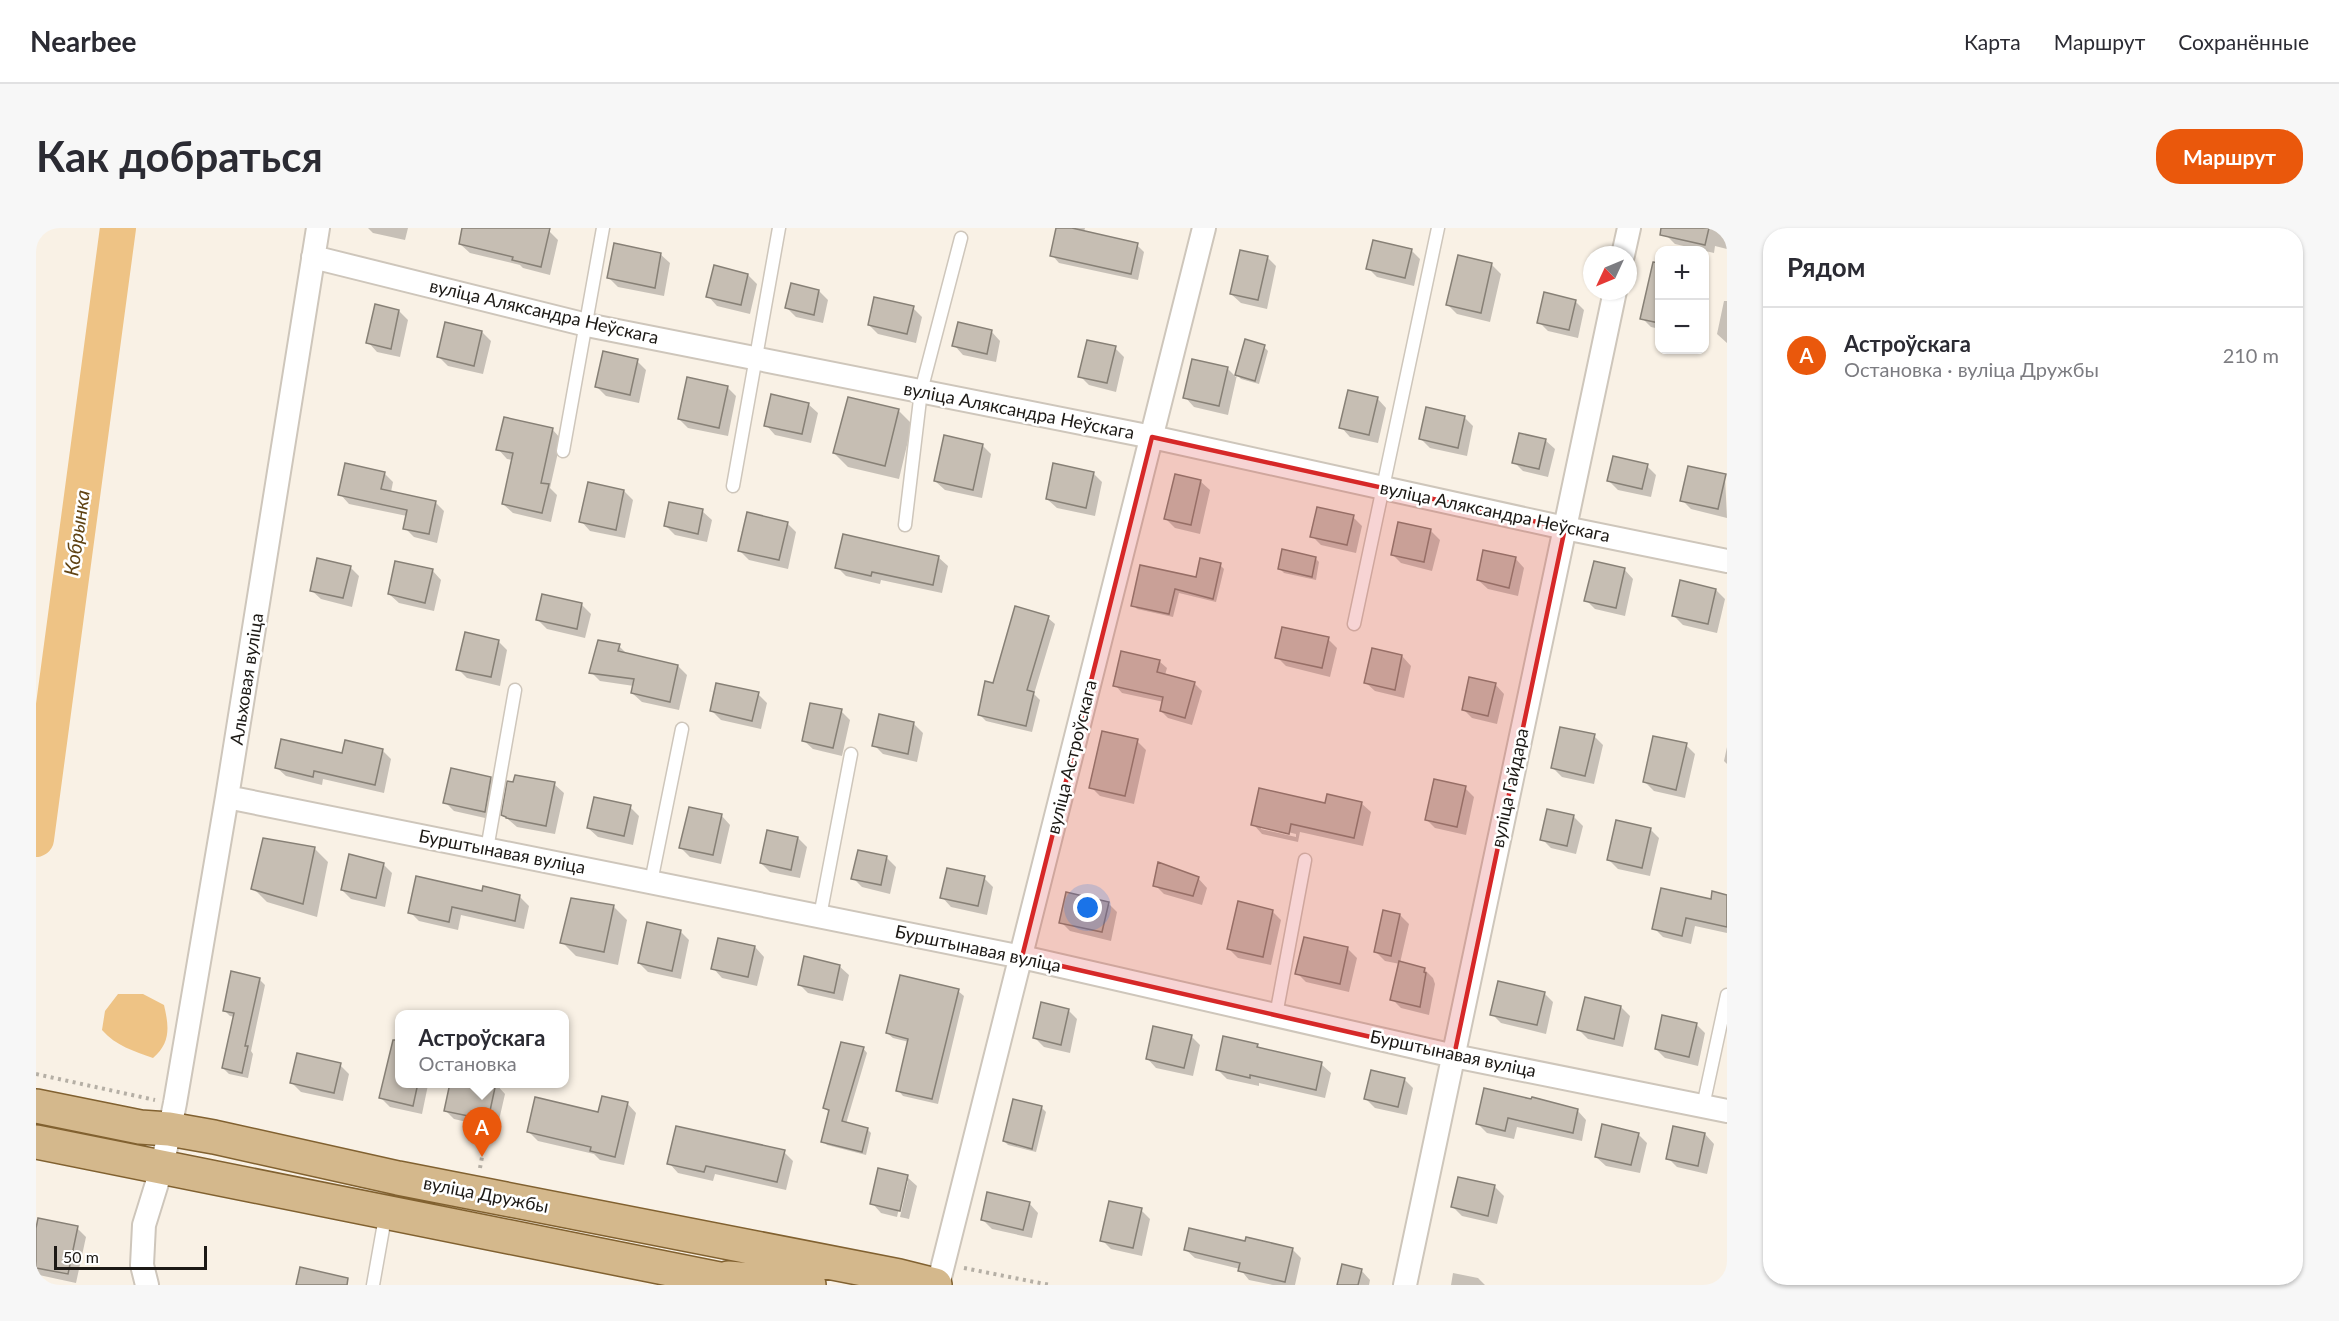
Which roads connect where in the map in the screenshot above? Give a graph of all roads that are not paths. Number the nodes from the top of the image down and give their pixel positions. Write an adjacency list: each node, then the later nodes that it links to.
1 (318, 228): 9 (street, Альховая вуліца)
2 (603, 228): 11 (lane)
3 (779, 228): 12 (lane)
4 (1204, 228): 14 (street, вуліца Астроўскага)
5 (1438, 228): 17 (lane)
6 (1629, 228): 8 (street)
7 (961, 238): 13 (lane)
8 (1625, 246)
9 (313, 257): 11 (street, вуліца Аляксандра Неўскага); 25 (street, Альховая вуліца)
10 (1613, 300): 19 (street, вуліца Гайдара)
11 (587, 325): 12 (street, вуліца Аляксандра Неўскага); 15 (lane)
12 (755, 359): 13 (street, вуліца Аляксандра Неўскага); 16 (lane)
13 (921, 392): 14 (street, вуліца Аляксандра Неўскага); 18 (lane)
14 (1152, 437): 17 (street, вуліца Аляксандра Неўскага); 30 (street, вуліца Астроўскага)
15 (563, 451)
16 (733, 486)
17 (1382, 488): 19 (street, вуліца Аляксандра Неўскага); 21 (lane)
18 (905, 525)
19 (1565, 528): 20 (street, вуліца Аляксандра Неўскага); 33 (street, вуліца Гайдара)
20 (1727, 561)
21 (1354, 624)
22 (514, 690): 26 (lane)
23 (682, 729): 28 (lane)
24 (851, 754): 29 (lane)
25 (227, 797): 26 (street, Бурштынавая вуліца); 37 (street, Альховая вуліца)
26 (487, 849): 28 (street, Бурштынавая вуліца)
27 (1305, 860): 32 (lane)
28 (651, 882): 29 (street, Бурштынавая вуліца)
29 (820, 916): 30 (street, Бурштынавая вуліца)
30 (1022, 957): 32 (street, Бурштынавая вуліца); 48 (street, вуліца Астроўскага)
31 (1727, 995): 35 (lane)
32 (1276, 1015): 33 (street, Бурштынавая вуліца)
33 (1454, 1056): 35 (street, Бурштынавая вуліца); 49 (street, вуліца Гайдара)
34 (36, 1106): 37 (main road, вуліца Дружбы)
35 (1703, 1106): 36 (street, Бурштынавая вуліца)
36 (1727, 1111)
37 (165, 1115): 38 (main road); 40 (street, Альховая вуліца); 41 (main road, вуліца Дружбы)
38 (36, 1130)
39 (36, 1143): 40 (main road, вуліца Дружбы)
40 (162, 1167): 41 (main road); 42 (main road, вуліца Дружбы); 44 (street, Альховая вуліца)
41 (398, 1178): 48 (main road, вуліца Дружбы)
42 (386, 1212): 43 (main road, вуліца Дружбы); 45 (lane)
43 (702, 1275): 46 (main road, вуліца Дружбы); 47 (main road)
44 (147, 1285)
45 (372, 1285)
46 (749, 1285)
47 (809, 1285)
48 (937, 1285)
49 (1405, 1285)

